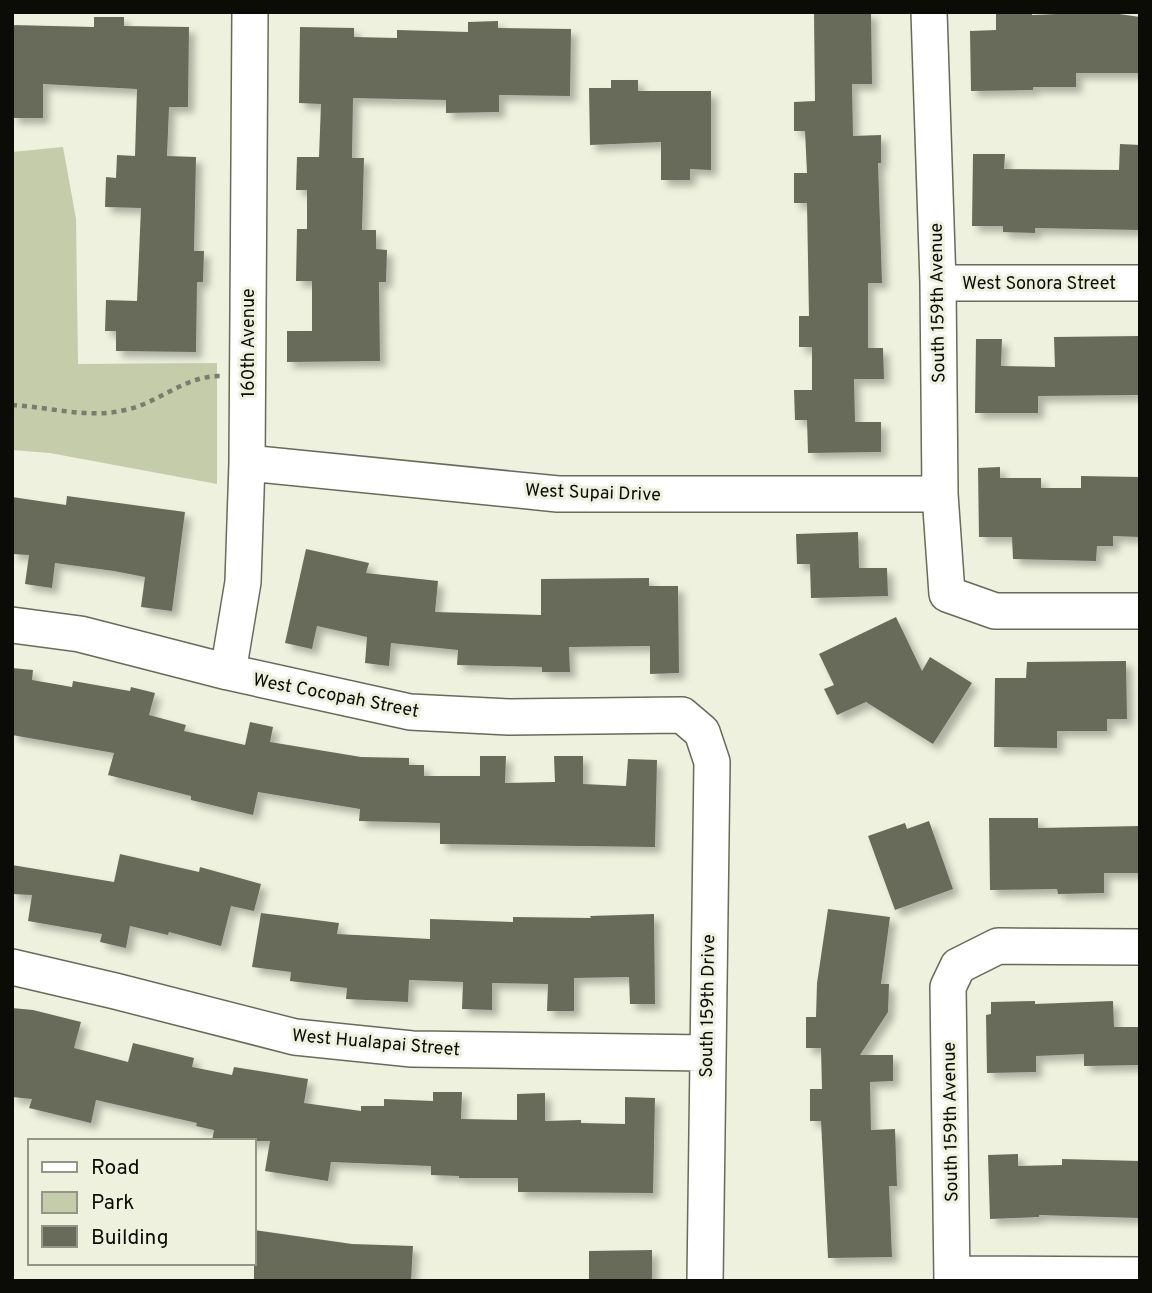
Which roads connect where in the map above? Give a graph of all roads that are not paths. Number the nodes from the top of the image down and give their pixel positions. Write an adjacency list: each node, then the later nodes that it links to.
1 (250, 12): 5 (street, 160th Avenue)
2 (929, 12): 3 (street, South 159th Avenue)
3 (938, 283): 4 (street, West Sonora Street); 6 (street, South 159th Avenue)
4 (1140, 283)
5 (247, 463): 6 (street, West Supai Drive); 9 (street, 160th Avenue)
6 (940, 494): 7 (street, South 159th Avenue)
7 (1140, 611)
8 (12, 625): 9 (street, West Cocopah Street)
9 (228, 673): 10 (street, West Cocopah Street)
10 (702, 733): 13 (street, South 159th Drive)
11 (1140, 947): 15 (street, South 159th Avenue)
12 (12, 967): 13 (street, West Hualapai Street)
13 (706, 1053): 16 (street, South 159th Drive)
14 (1140, 1275): 15 (street)
15 (952, 1278)
16 (705, 1281)

